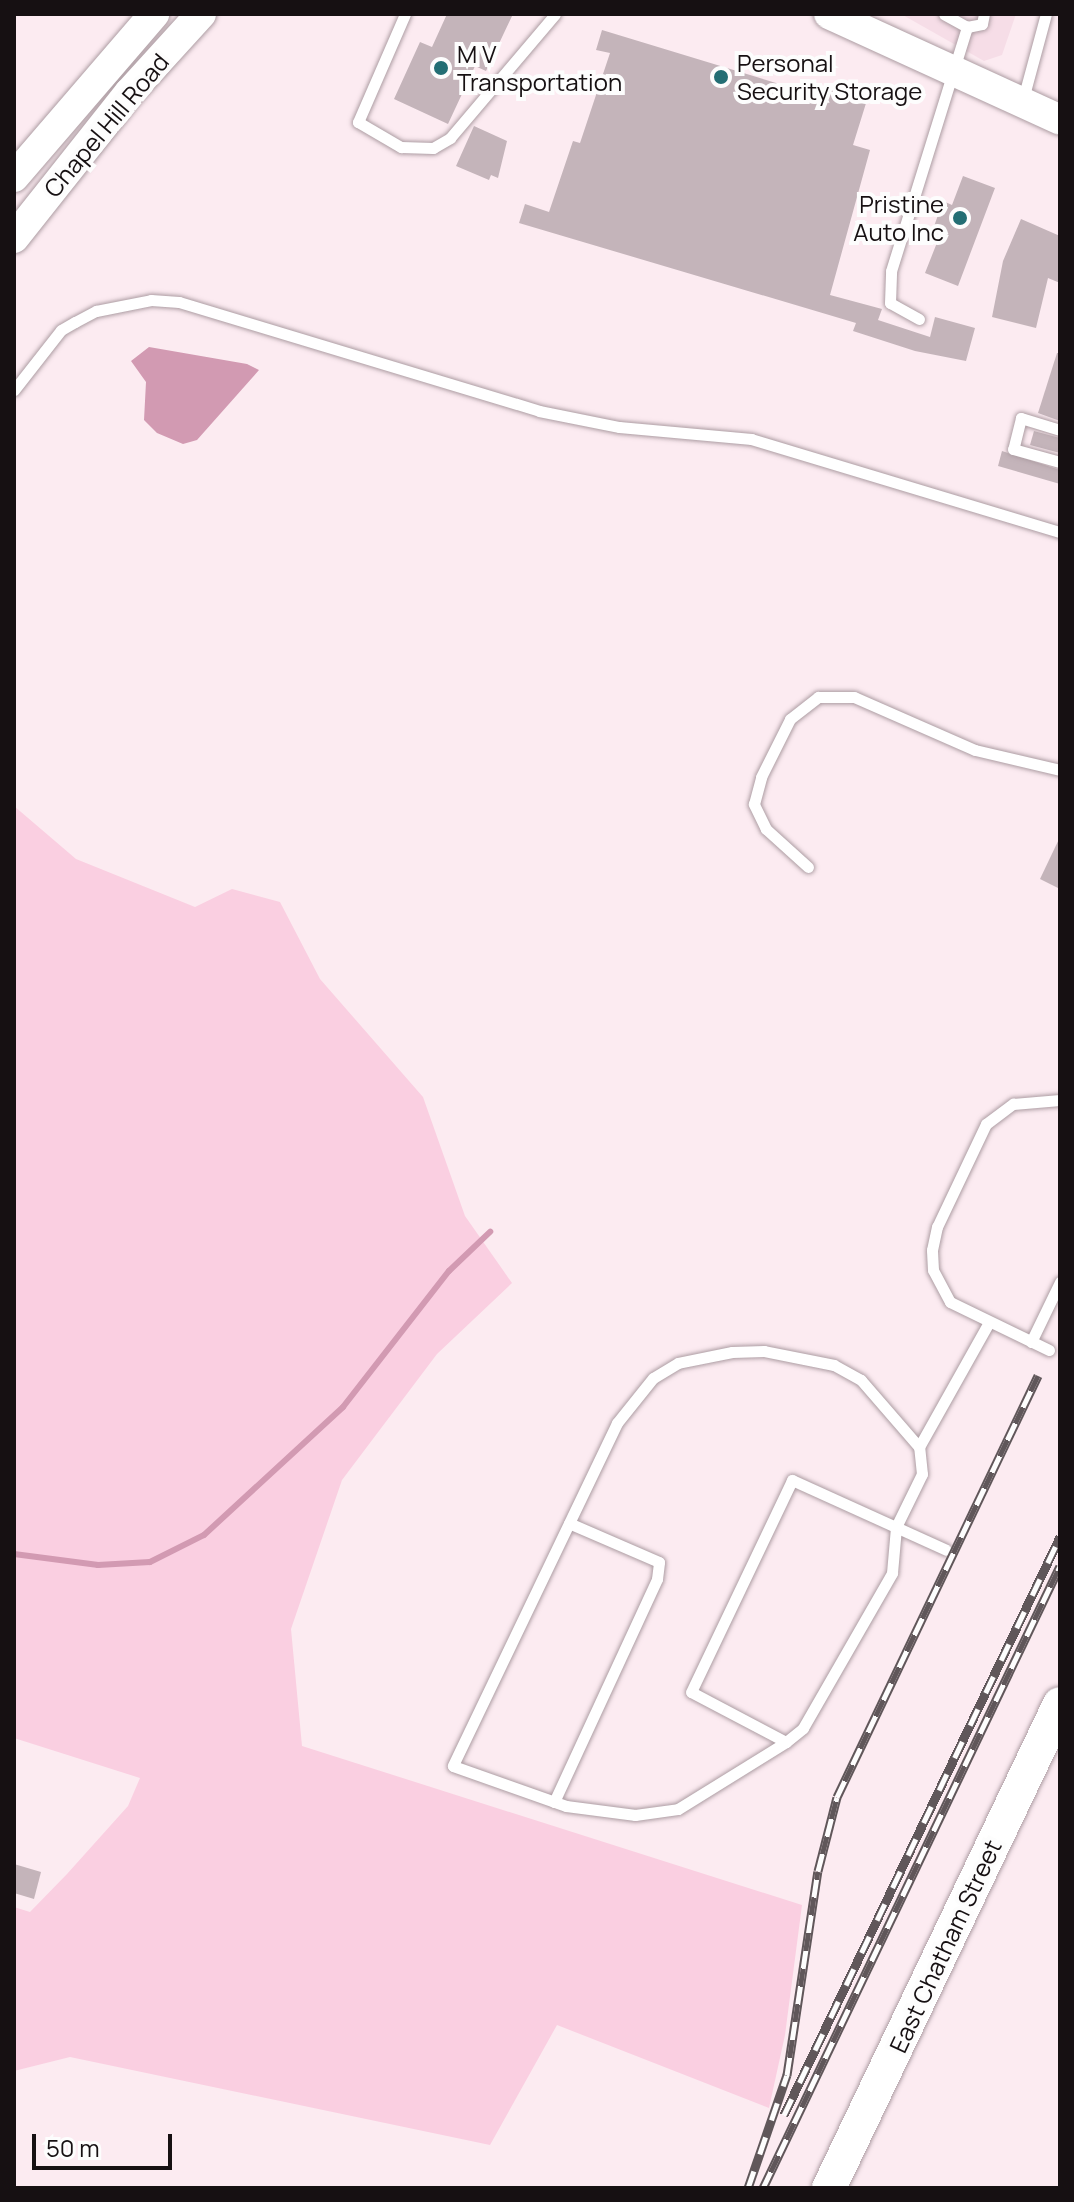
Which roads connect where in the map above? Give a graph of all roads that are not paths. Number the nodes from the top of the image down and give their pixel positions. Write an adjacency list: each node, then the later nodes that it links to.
1 (154, 14): 13 (main road, Chapel Hill Road)
2 (201, 14): 14 (main road, Chapel Hill Road)
3 (405, 14): 4 (lane)
4 (555, 14)
5 (829, 14): 10 (main road)
6 (944, 14): 9 (lane)
7 (984, 14): 9 (lane)
8 (1046, 14): 11 (lane)
9 (967, 27): 10 (lane)
10 (952, 73): 11 (main road); 15 (lane)
11 (1022, 104): 12 (main road)
12 (1060, 120)
13 (14, 177)
14 (14, 238)
15 (919, 319)
16 (14, 390): 19 (lane)
17 (1060, 430): 18 (lane)
18 (1060, 462)
19 (1060, 532)
20 (1060, 770): 21 (lane)
21 (808, 867)
22 (1060, 1100): 24 (lane)
23 (1060, 1282): 25 (lane)
24 (988, 1324): 25 (lane); 27 (lane)
25 (1031, 1342): 26 (lane)
26 (1049, 1350)
27 (919, 1447): 28 (lane); 29 (lane)
28 (569, 1523): 34 (lane); 34 (lane)
29 (896, 1527): 30 (lane); 33 (lane); 33 (lane)
30 (946, 1550)
31 (1060, 1704): 32 (main road, East Chatham Street)
32 (1052, 1738): 35 (main road, East Chatham Street)
33 (786, 1742): 34 (lane)
34 (554, 1802)
35 (829, 2188)

